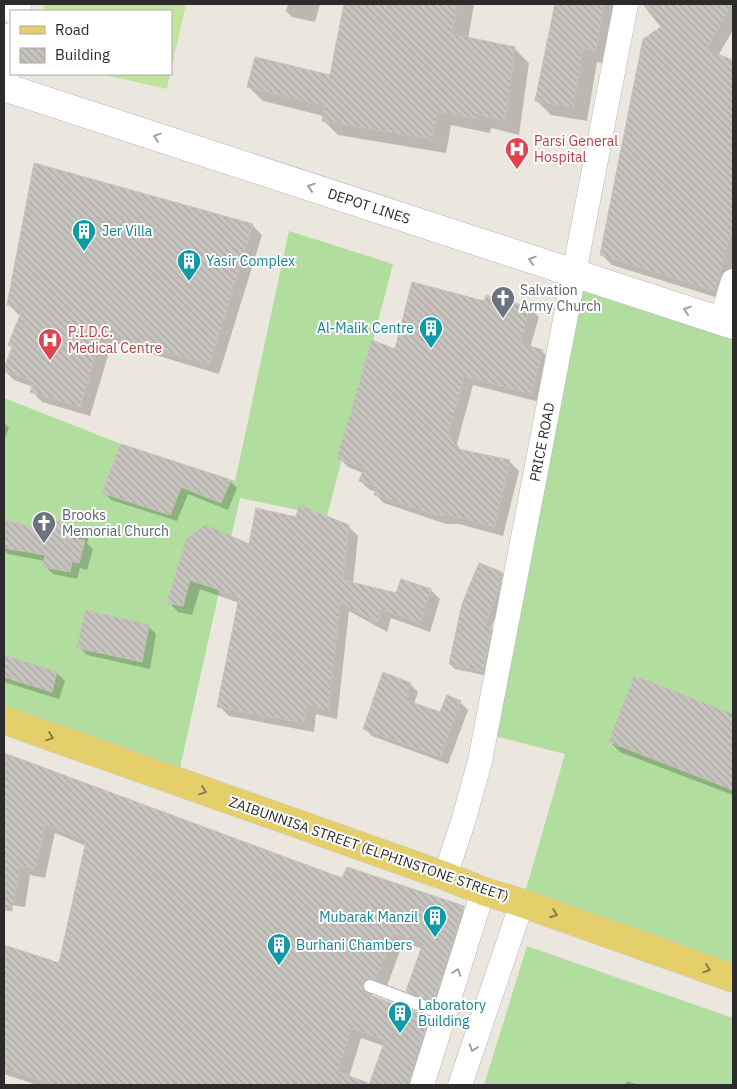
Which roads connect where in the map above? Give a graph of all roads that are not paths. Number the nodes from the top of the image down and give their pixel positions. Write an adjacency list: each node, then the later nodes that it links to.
1 (626, 4): 5 (street, PRICE ROAD)
2 (10, 43): 3 (street)
3 (4, 78)
4 (4, 88): 5 (street, DEPOT LINES, one-way to 4)
5 (575, 273): 7 (street, DEPOT LINES, one-way to 5); 9 (street, PRICE ROAD)
6 (733, 280): 7 (street)
7 (727, 323)
8 (4, 720): 9 (main road, ZAIBUNNISA STREET (ELPHINSTONE STREET), one-way to 9)
9 (444, 876): 10 (main road, ZAIBUNNISA STREET (ELPHINSTONE STREET))
10 (483, 890): 11 (main road, ZAIBUNNISA STREET (ELPHINSTONE STREET)); 14 (street, one-way to 10)
11 (522, 903): 12 (main road, ZAIBUNNISA STREET (ELPHINSTONE STREET), one-way to 12); 16 (street, one-way to 16)
12 (733, 978)
13 (370, 986): 14 (lane)
14 (444, 1014): 15 (street)
15 (422, 1085)
16 (460, 1085)

